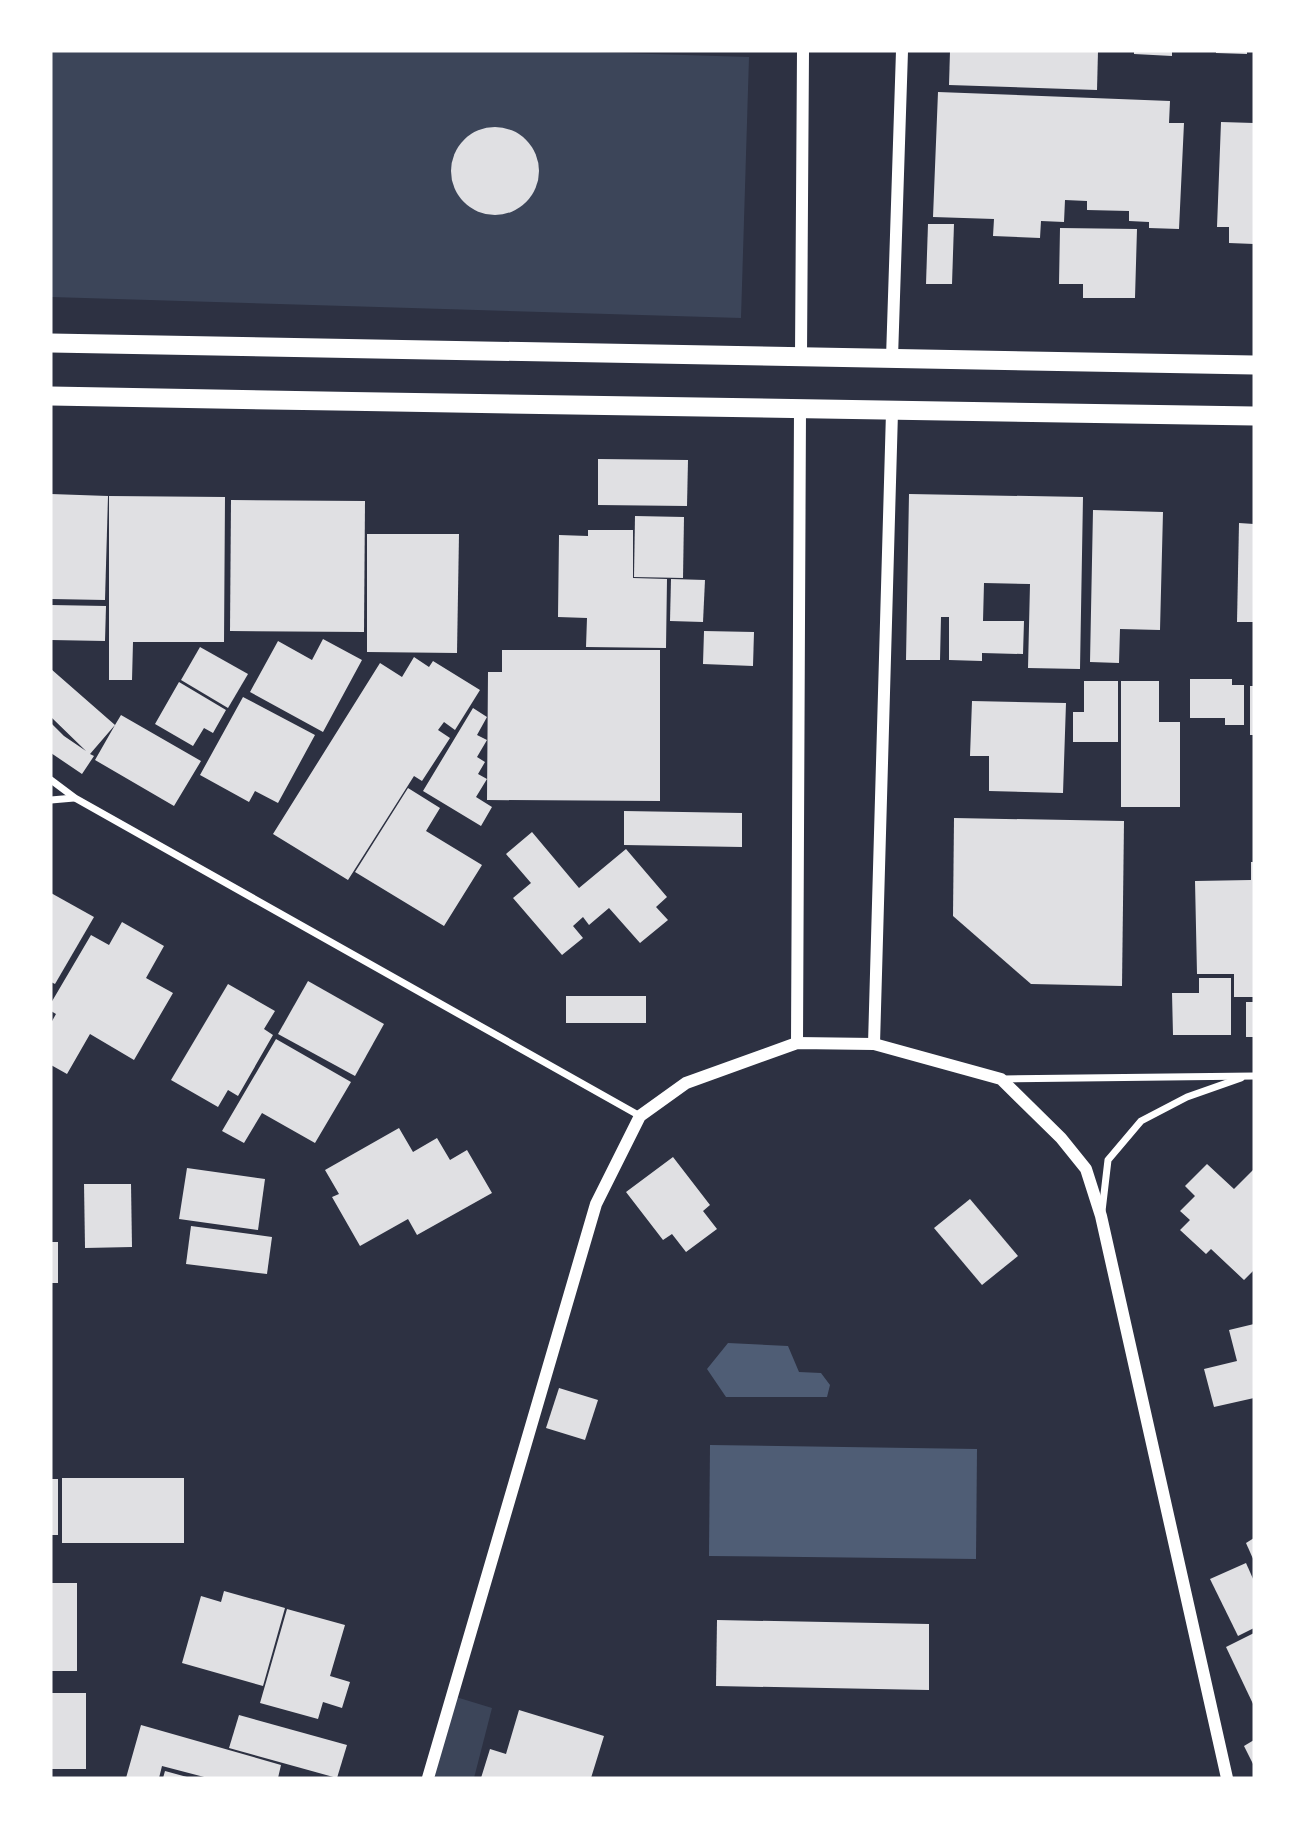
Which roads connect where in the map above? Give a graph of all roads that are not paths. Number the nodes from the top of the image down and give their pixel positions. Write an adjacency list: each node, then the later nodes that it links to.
1 (803, 51): 4 (street)
2 (902, 51): 5 (street)
3 (51, 343): 4 (highway)
4 (801, 355): 5 (highway)
5 (892, 358): 6 (highway)
6 (1254, 365)
7 (51, 396): 8 (highway)
8 (800, 410): 9 (highway); 14 (street)
9 (892, 412): 10 (highway); 15 (street)
10 (1254, 416)
11 (51, 780): 12 (street)
12 (75, 798): 13 (street); 18 (street)
13 (51, 800)
14 (797, 1043): 15 (street); 18 (street)
15 (874, 1044): 17 (street)
16 (1251, 1075): 17 (street); 19 (street)
17 (1001, 1079): 19 (street)
18 (639, 1116): 20 (street)
19 (1101, 1216): 21 (street)
20 (428, 1778)
21 (1227, 1778)

